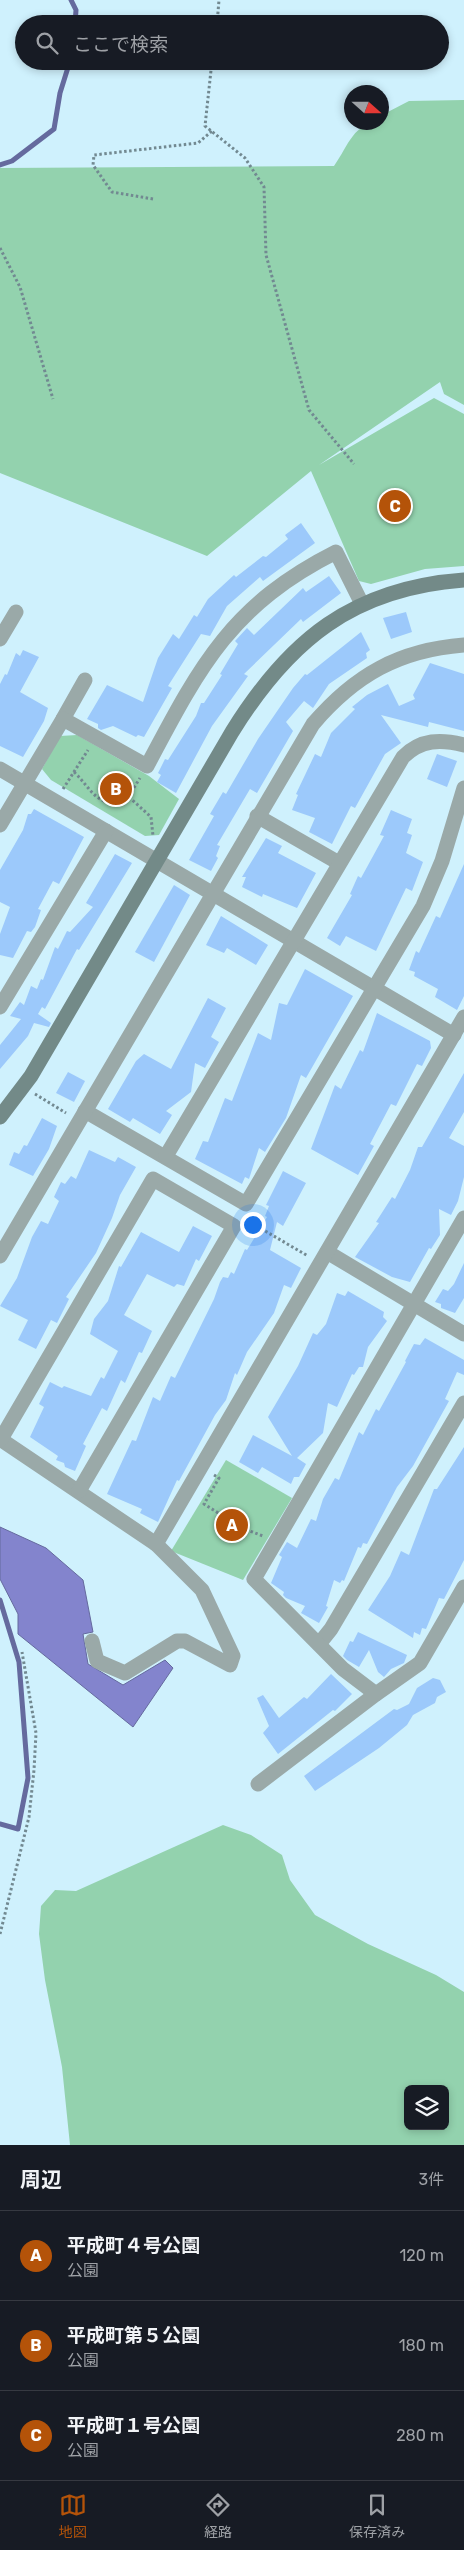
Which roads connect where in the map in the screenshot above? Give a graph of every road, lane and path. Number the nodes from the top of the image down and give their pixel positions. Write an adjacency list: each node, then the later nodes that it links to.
1 (219, 0): 2 (path)
2 (218, 15)
3 (211, 70): 4 (path)
4 (212, 131): 5 (path); 8 (path)
5 (153, 199)
6 (0, 248): 7 (path)
7 (53, 399)
8 (354, 464)
9 (464, 580): 10 (street)
10 (362, 604): 15 (street); 29 (street)
11 (16, 612): 12 (street)
12 (0, 639)
13 (464, 645): 25 (street)
14 (85, 680): 15 (street)
15 (63, 719): 21 (street)
16 (464, 745): 30 (street)
17 (97, 755): 19 (path)
18 (0, 769): 21 (street)
19 (74, 772): 23 (path); 24 (path)
20 (131, 774): 24 (path)
21 (24, 783): 26 (street); 27 (street)
22 (464, 788): 33 (street)
23 (62, 792)
24 (129, 797): 28 (path)
25 (257, 816): 30 (street); 31 (street)
26 (0, 825)
27 (106, 831): 29 (street); 34 (street)
28 (153, 840)
29 (158, 860): 31 (street); 39 (street)
30 (339, 863): 32 (street)
31 (211, 894): 32 (street); 38 (street)
32 (293, 942): 33 (street); 40 (street)
33 (373, 990): 36 (street); 40 (street)
34 (0, 1007)
35 (464, 1017): 36 (street)
36 (454, 1035): 42 (street)
37 (34, 1094): 38 (path)
38 (79, 1114): 40 (street); 43 (street)
39 (0, 1117)
40 (166, 1156)
41 (464, 1218): 44 (street)
42 (327, 1252): 44 (street); 51 (street)
43 (0, 1256)
44 (414, 1304): 45 (street); 50 (street)
45 (464, 1334)
46 (464, 1403): 54 (street)
47 (0, 1439): 49 (street); 49 (street)
48 (211, 1474): 50 (path)
49 (78, 1492): 51 (street)
50 (275, 1540): 54 (street)
51 (156, 1544): 53 (street)
52 (464, 1587): 56 (street)
53 (92, 1641)
54 (319, 1644): 56 (street)
55 (22, 1652): 58 (path)
56 (376, 1694): 57 (street)
57 (258, 1784)
58 (0, 1934)

